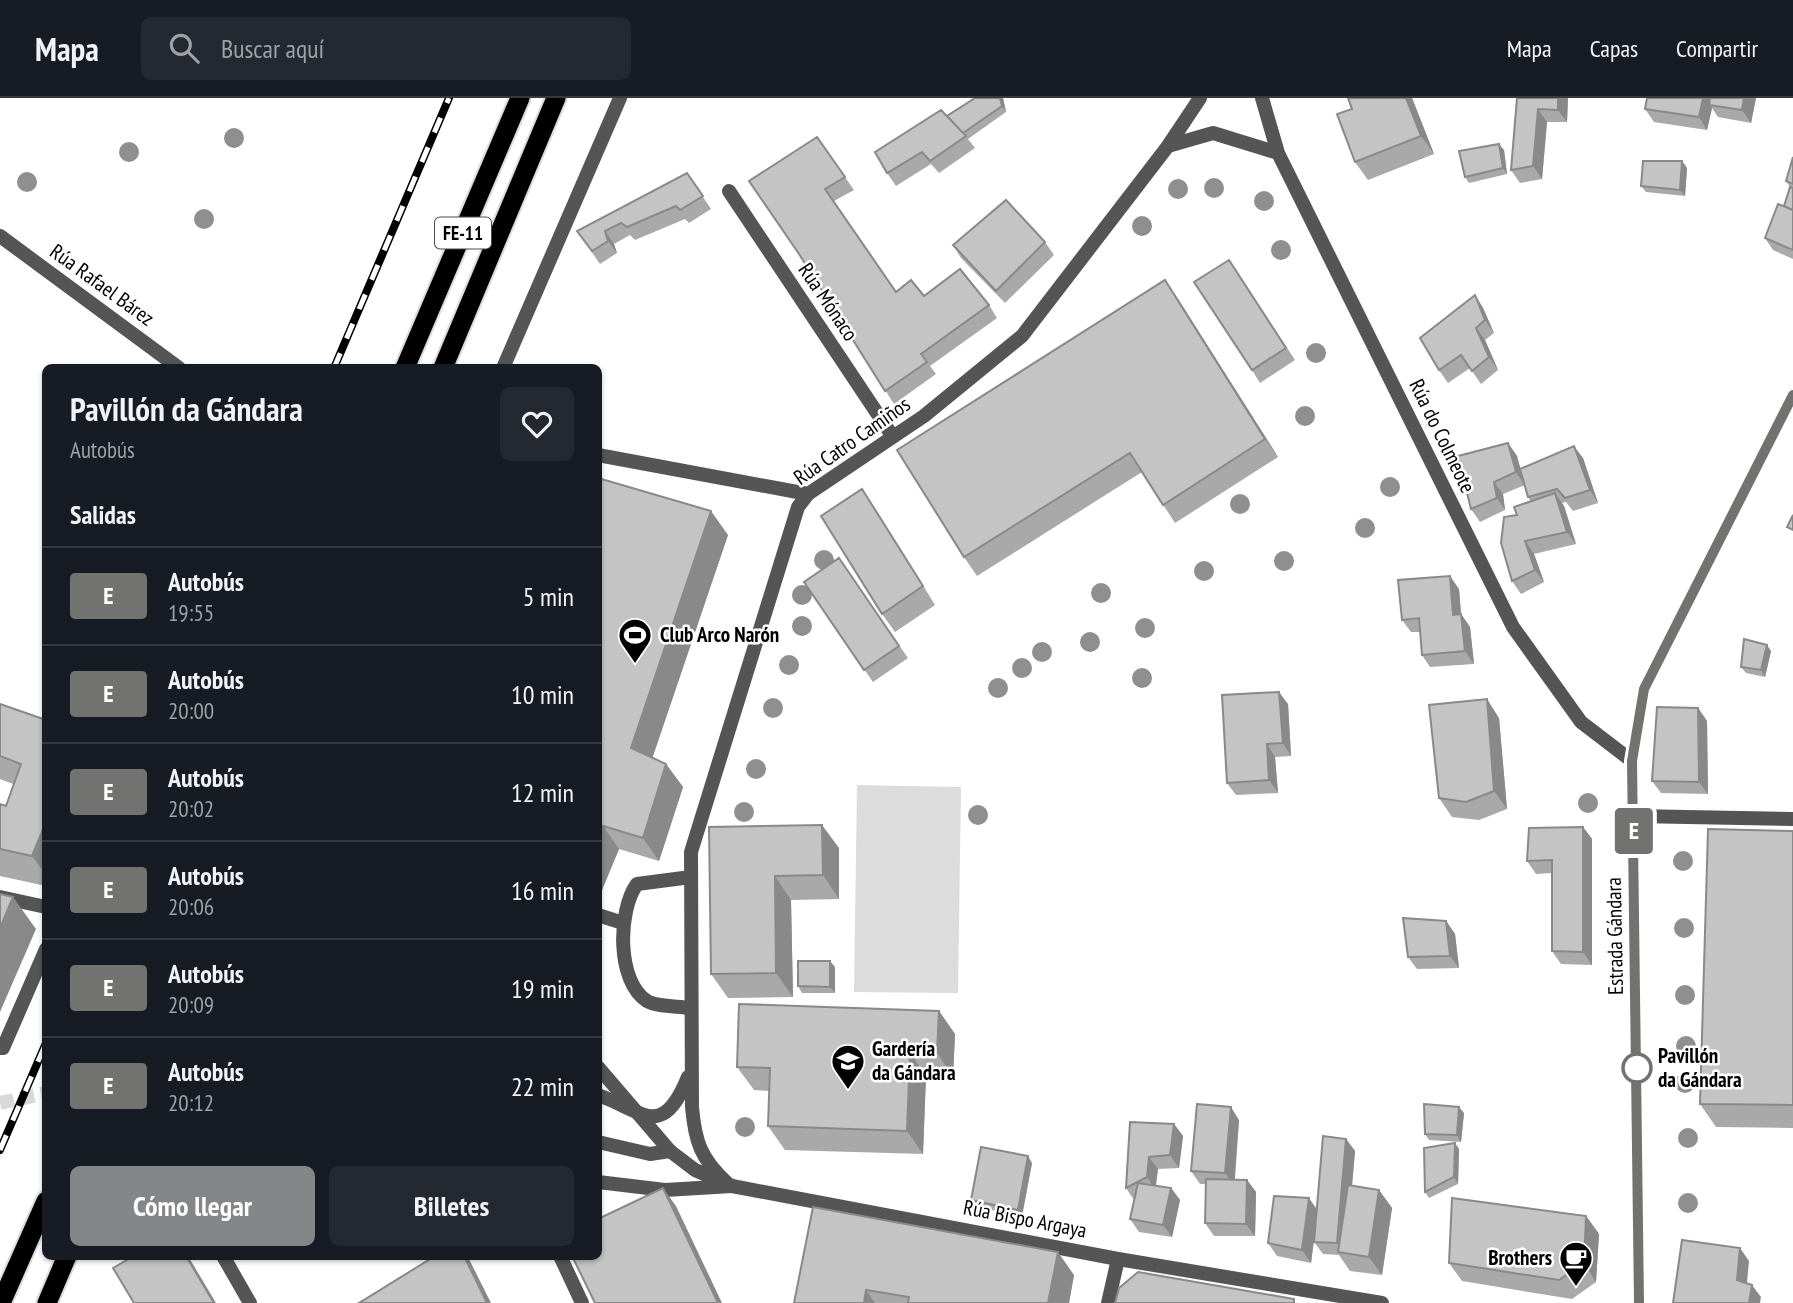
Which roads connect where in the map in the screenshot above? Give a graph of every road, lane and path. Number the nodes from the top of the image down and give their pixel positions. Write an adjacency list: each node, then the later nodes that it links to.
1 (520, 98): 11 (highway, FE-11)
2 (556, 98): 12 (highway, FE-11)
3 (620, 98): 13 (street)
4 (1199, 98): 6 (street, Rúa Catro Camiños)
5 (1262, 98): 7 (street, Rúa do Colmeote)
6 (1168, 146): 7 (street); 15 (street, Rúa Catro Camiños)
7 (1278, 153): 18 (street, Rúa do Colmeote)
8 (729, 191): 15 (street, Rúa Mónaco)
9 (0, 236): 10 (street, Rúa Rafael Bárez)
10 (174, 364)
11 (407, 364)
12 (445, 364)
13 (505, 364)
14 (1793, 395): 18 (street, Estrada Gándara)
15 (893, 437): 17 (street, Rúa Catro Camiños)
16 (602, 456): 17 (street)
17 (807, 494): 21 (street, Rúa Catro Camiños)
18 (1632, 761): 19 (street, Estrada Gándara)
19 (1634, 816): 20 (street); 51 (street, Estrada Gándara)
20 (1793, 819)
21 (691, 877): 25 (street); 27 (street, Rúa Catro Camiños)
22 (0, 897): 23 (street)
23 (42, 906)
24 (602, 916): 25 (street)
25 (623, 923): 27 (street)
26 (42, 958): 28 (street)
27 (690, 1008): 30 (street, Rúa Catro Camiños)
28 (2, 1048)
29 (602, 1072): 32 (street)
30 (690, 1072): 32 (street); 36 (street, Rúa Catro Camiños)
31 (602, 1096): 32 (street)
32 (639, 1115): 34 (street)
33 (602, 1143): 34 (street)
34 (670, 1151): 36 (street, Rúa Bispo Argaya)
35 (602, 1182): 36 (street)
36 (732, 1186): 38 (street, Rúa Bispo Argaya)
37 (42, 1210): 45 (highway)
38 (1118, 1259): 44 (street, Rúa Bispo Argaya); 49 (street)
39 (65, 1260): 43 (highway)
40 (75, 1260): 43 (street)
41 (225, 1260): 47 (street)
42 (562, 1260): 48 (street)
43 (56, 1283): 46 (highway)
44 (1343, 1300): 50 (street, Rúa Bispo Argaya)
45 (1, 1303)
46 (47, 1303)
47 (250, 1303)
48 (582, 1303)
49 (1108, 1303)
50 (1382, 1303)
51 (1639, 1303)

